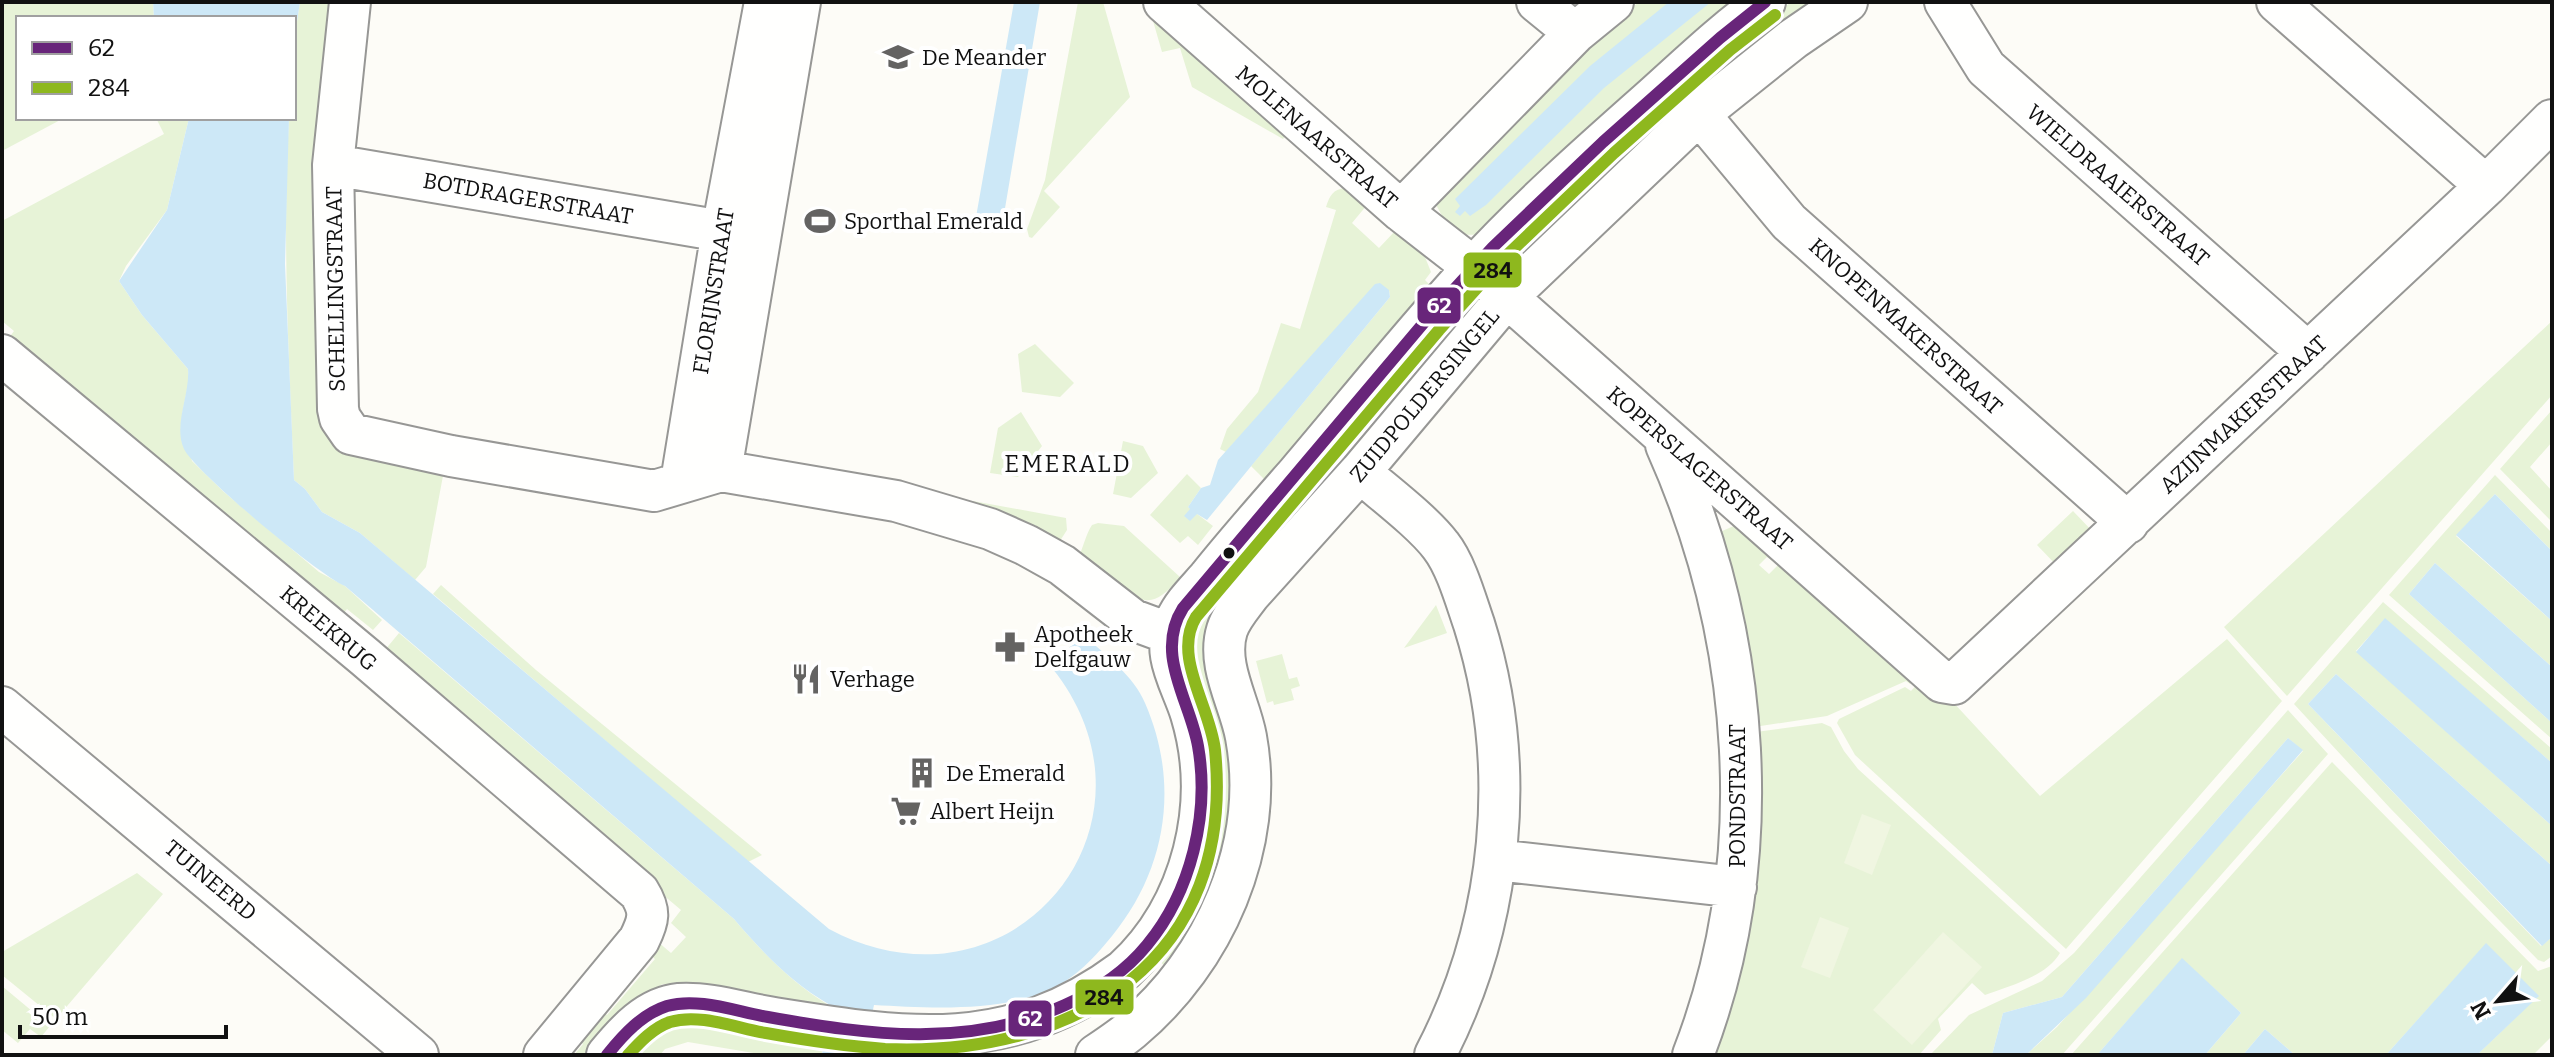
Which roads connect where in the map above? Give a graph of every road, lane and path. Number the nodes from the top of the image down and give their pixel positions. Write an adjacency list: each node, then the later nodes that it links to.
1 (350, 2): 15 (street, SCHELLINGSTRAAT)
2 (765, 2): 12 (street, FLORIJNSTRAAT)
3 (800, 2): 12 (street, FLORIJNSTRAAT)
4 (1164, 2): 17 (street, MOLENAARSTRAAT)
5 (1537, 2): 11 (street)
6 (1613, 2): 11 (street)
7 (1765, 2): 19 (street, ZUIDPOLDERSINGEL)
8 (1847, 2): 13 (street, ZUIDPOLDERSINGEL)
9 (1945, 2): 21 (street, WIELDRAAIERSTRAAT)
10 (2277, 2): 16 (street)
11 (1575, 33): 17 (street)
12 (765, 104): 18 (street, FLORIJNSTRAAT); 24 (street, FLORIJNSTRAAT)
13 (1699, 114): 20 (street, ZUIDPOLDERSINGEL); 28 (street, KNOPENMAKERSTRAAT)
14 (2552, 120): 16 (street, AZIJNMAKERSTRAAT)
15 (333, 165): 18 (street, BOTDRAGERSTRAAT); 26 (street, SCHELLINGSTRAAT)
16 (2486, 186): 21 (street, AZIJNMAKERSTRAAT)
17 (1401, 211): 19 (street, MOLENAARSTRAAT)
18 (722, 231): 26 (street, FLORIJNSTRAAT)
19 (1473, 267): 20 (street, KOPERSLAGERSTRAAT); 30 (street, ZUIDPOLDERSINGEL)
20 (1507, 297): 23 (street, KOPERSLAGERSTRAAT); 25 (street, ZUIDPOLDERSINGEL)
21 (2308, 353): 28 (street, AZIJNMAKERSTRAAT)
22 (2, 355): 36 (street, KREEKRUG)
23 (1661, 434): 27 (street, KOPERSLAGERSTRAAT); 29 (street, PONDSTRAAT)
24 (721, 471): 26 (street, SCHELLINGSTRAAT); 30 (street)
25 (1360, 472): 33 (street); 38 (street, ZUIDPOLDERSINGEL)
26 (681, 482)
27 (1752, 513): 29 (street); 31 (street, KOPERSLAGERSTRAAT)
28 (2128, 523): 31 (street, AZIJNMAKERSTRAAT)
29 (1702, 534): 34 (street, PONDSTRAAT)
30 (1171, 634): 37 (street)
31 (1927, 670)
32 (2, 707): 35 (street, TUINEERD)
33 (1496, 860): 34 (street); 39 (street)
34 (1736, 887): 40 (street, PONDSTRAAT)
35 (418, 1055)
36 (544, 1055)
37 (607, 1055)
38 (1096, 1055)
39 (1435, 1055)
40 (1693, 1055)

